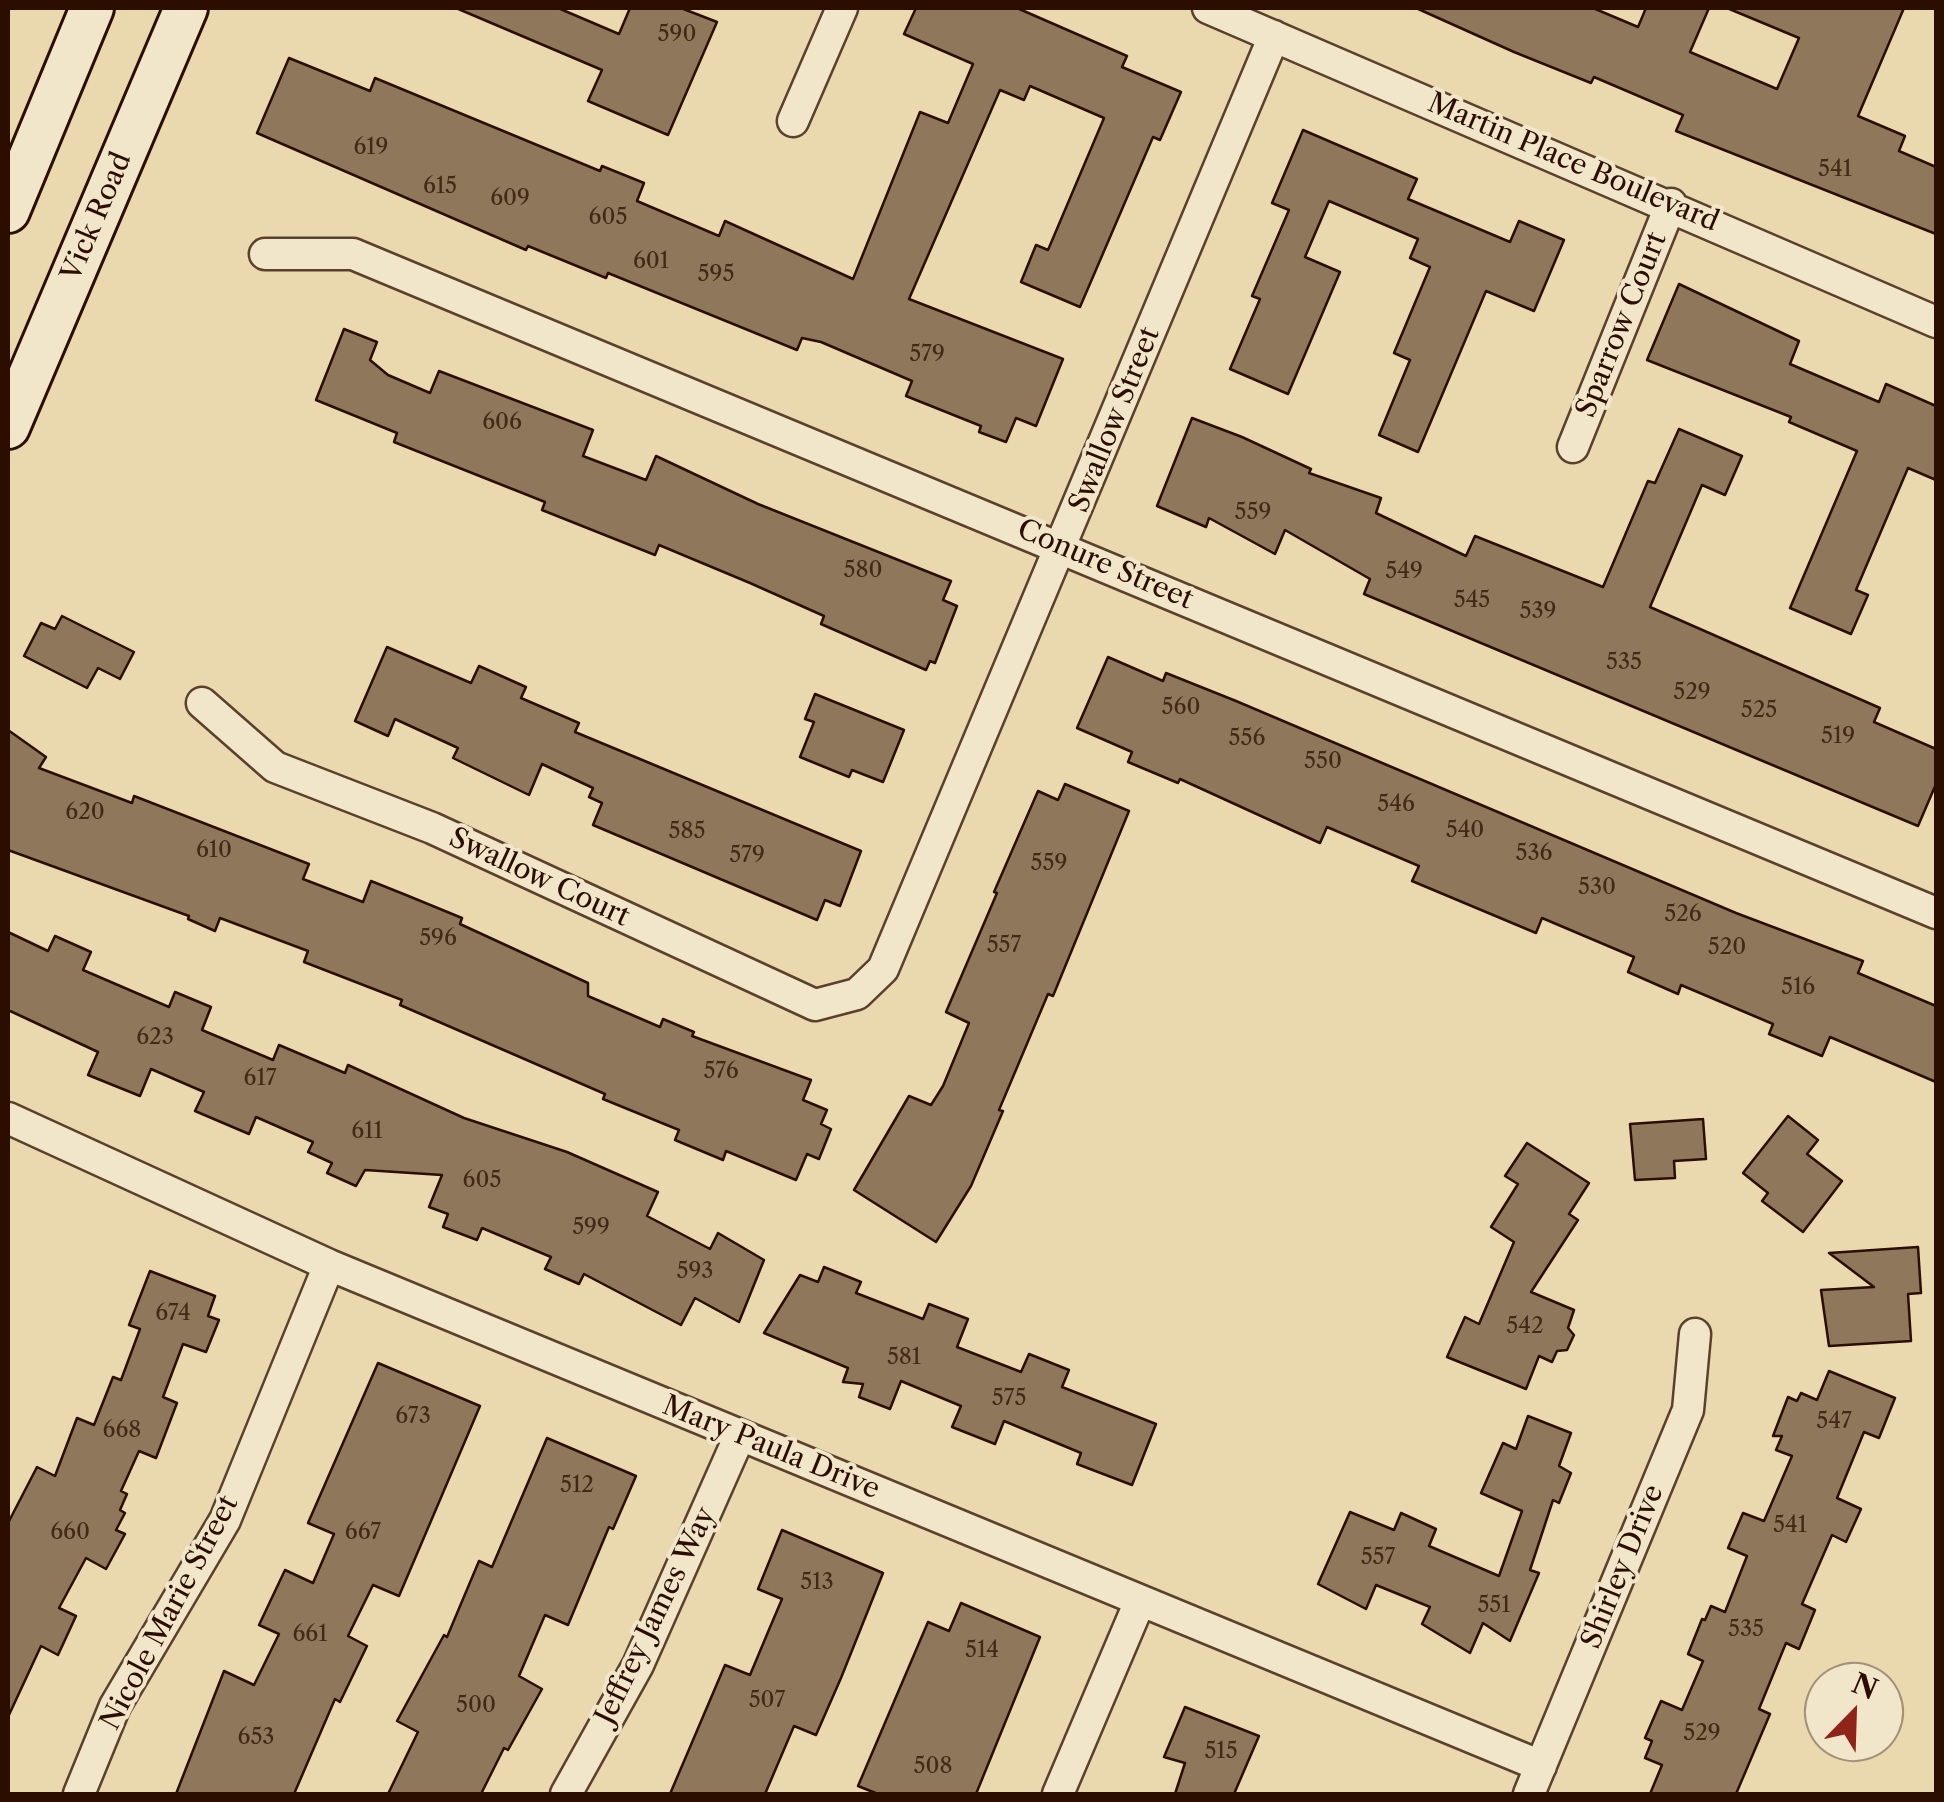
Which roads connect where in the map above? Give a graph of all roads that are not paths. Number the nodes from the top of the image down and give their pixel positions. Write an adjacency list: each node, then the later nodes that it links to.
1 (92, 8): 8 (street)
2 (186, 8): 11 (street, Vick Road)
3 (842, 8): 6 (street)
4 (1208, 8): 5 (street, Martin Place Boulevard)
5 (1274, 36): 7 (street, Martin Place Boulevard); 13 (street, Swallow Street)
6 (794, 121)
7 (1671, 204): 10 (street, Martin Place Boulevard); 12 (street, Sparrow Court)
8 (8, 211)
9 (266, 254): 13 (street, Conure Street)
10 (1936, 322)
11 (8, 427)
12 (1572, 446)
13 (1062, 547): 15 (street, Conure Street); 16 (street, Swallow Street)
14 (202, 703): 16 (street, Swallow Court)
15 (1936, 913)
16 (883, 970)
17 (8, 1118): 18 (street, Mary Paula Drive)
18 (329, 1265): 20 (street, Mary Paula Drive); 23 (street, Nicole Marie Street)
19 (1695, 1334): 22 (street, Shirley Drive)
20 (740, 1435): 21 (street, Mary Paula Drive); 24 (street, Jeffrey James Way)
21 (1140, 1600): 22 (street, Mary Paula Drive); 25 (street)
22 (1535, 1780)
23 (79, 1794)
24 (566, 1794)
25 (1058, 1794)

